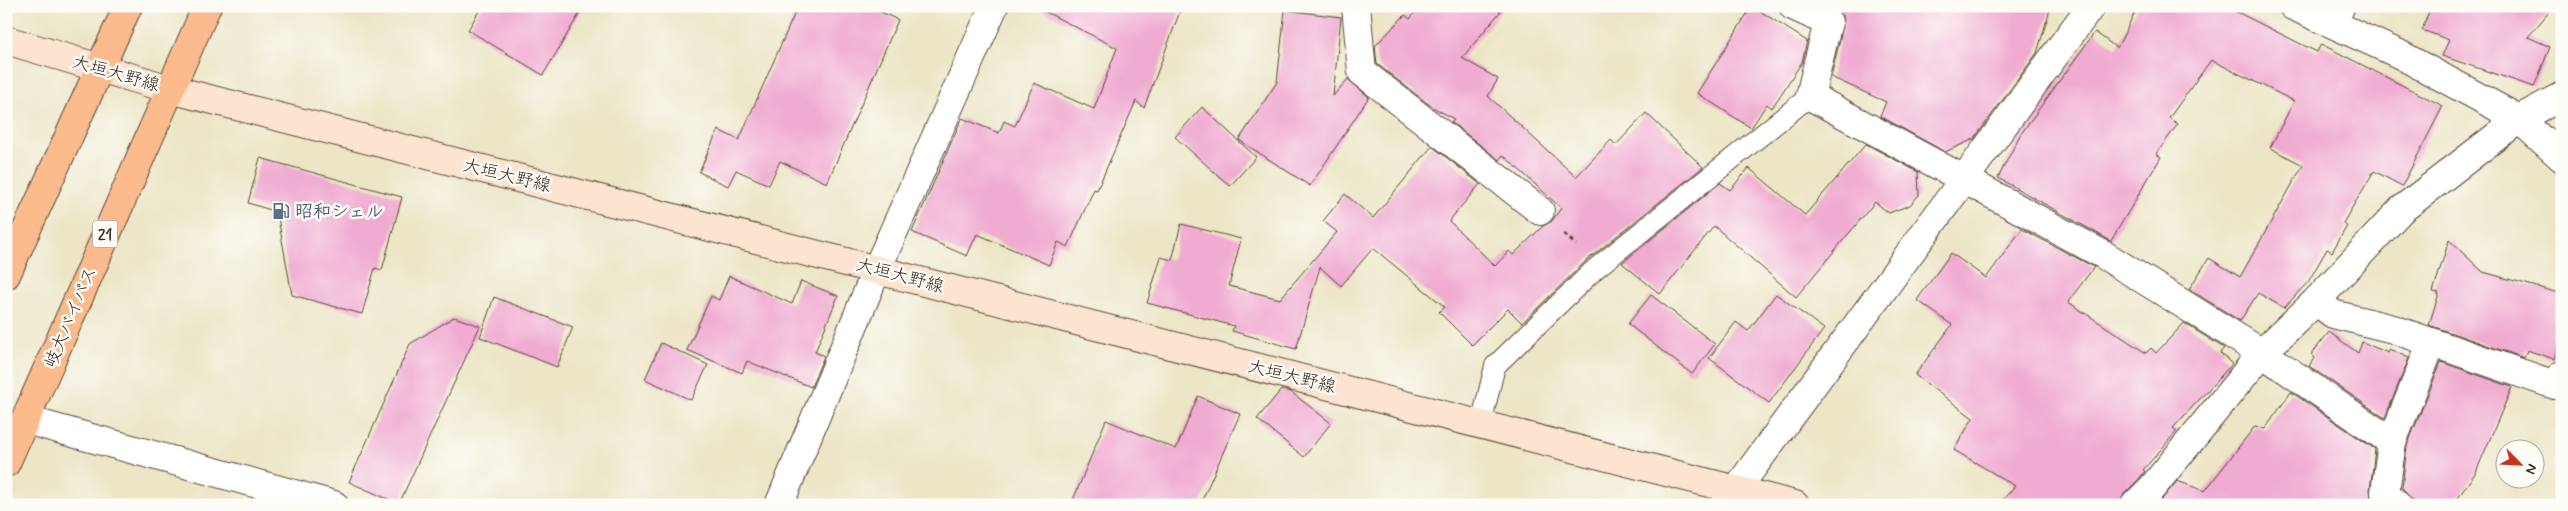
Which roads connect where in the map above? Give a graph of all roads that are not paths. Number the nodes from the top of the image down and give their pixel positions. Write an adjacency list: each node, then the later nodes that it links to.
1 (128, 6): 10 (highway)
2 (207, 6): 11 (highway, 岐大バイパス / 21)
3 (1356, 6): 17 (street)
4 (1793, 6): 12 (street)
5 (2091, 6): 16 (street)
6 (2293, 6): 8 (street)
7 (985, 9): 18 (street)
8 (2340, 16): 14 (street)
9 (6, 40): 10 (main road, 大垣大野線)
10 (99, 68): 11 (main road, 大垣大野線); 19 (highway)
11 (170, 89): 18 (main road, 大垣大野線); 24 (highway, 岐大バイパス / 21)
12 (1810, 96): 16 (street); 25 (lane)
13 (2562, 96): 14 (street)
14 (2519, 119): 15 (street); 20 (street)
15 (2562, 158)
16 (1963, 180): 22 (street); 28 (street)
17 (1540, 211)
18 (877, 269): 25 (main road, 大垣大野線); 30 (street)
19 (6, 275)
20 (2316, 301): 21 (street); 22 (street)
21 (2432, 342): 23 (street); 26 (street)
22 (2262, 353): 26 (street); 32 (street)
23 (2560, 383)
24 (26, 420): 27 (highway, 岐大バイパス / 21); 29 (street)
25 (1481, 424): 28 (main road, 大垣大野線)
26 (2392, 442): 33 (street)
27 (6, 463)
28 (1731, 497): 31 (main road, 大垣大野線)
29 (334, 505)
30 (779, 505)
31 (1795, 505)
32 (2135, 505)
33 (2397, 505)

